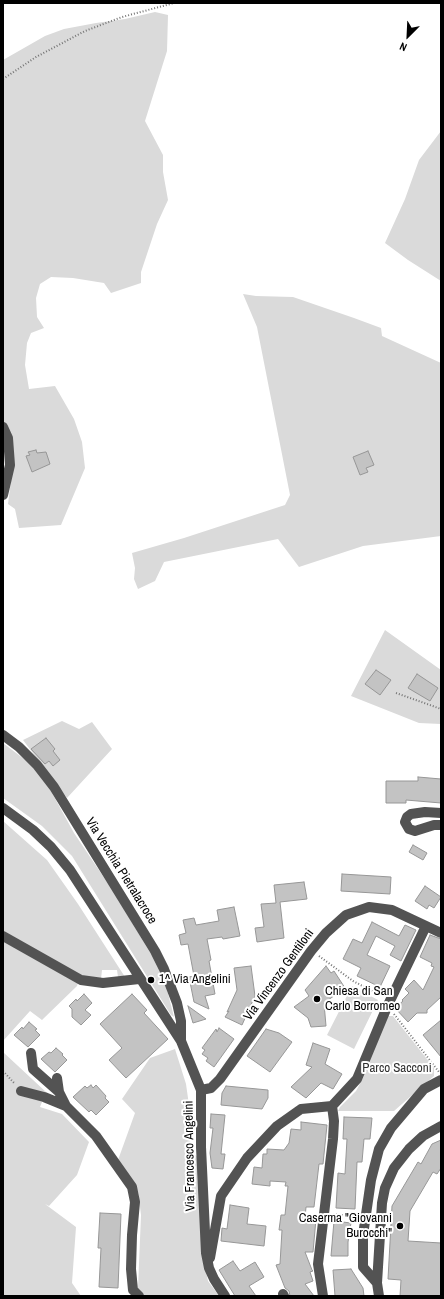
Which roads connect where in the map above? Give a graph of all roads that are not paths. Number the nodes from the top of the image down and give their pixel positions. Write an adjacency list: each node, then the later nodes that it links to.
1 (3, 427): 2 (street)
2 (3, 495)
3 (3, 735): 11 (street, Via Vecchia Pietralacroce)
4 (3, 808): 10 (street, Via Francesco Angelini)
5 (441, 813): 6 (street)
6 (441, 825)
7 (426, 926): 8 (street, Via Vincenzo Gentiloni); 15 (street, Via Vincenzo Gentiloni); 19 (street)
8 (441, 933)
9 (3, 936): 10 (street)
10 (140, 979): 11 (street, Via Francesco Angelini)
11 (181, 1041): 15 (street, Via Francesco Angelini)
12 (31, 1053): 17 (street)
13 (57, 1078): 17 (street)
14 (441, 1080): 22 (street)
15 (201, 1090): 21 (street, Via Francesco Angelini)
16 (21, 1091): 18 (street)
17 (59, 1092): 18 (street)
18 (66, 1106): 23 (street)
19 (332, 1106): 21 (street); 25 (street)
20 (441, 1126): 22 (street)
21 (209, 1268): 24 (street, Via Francesco Angelini)
22 (377, 1283): 26 (street)
23 (139, 1296)
24 (225, 1296)
25 (323, 1296)
26 (379, 1296)

